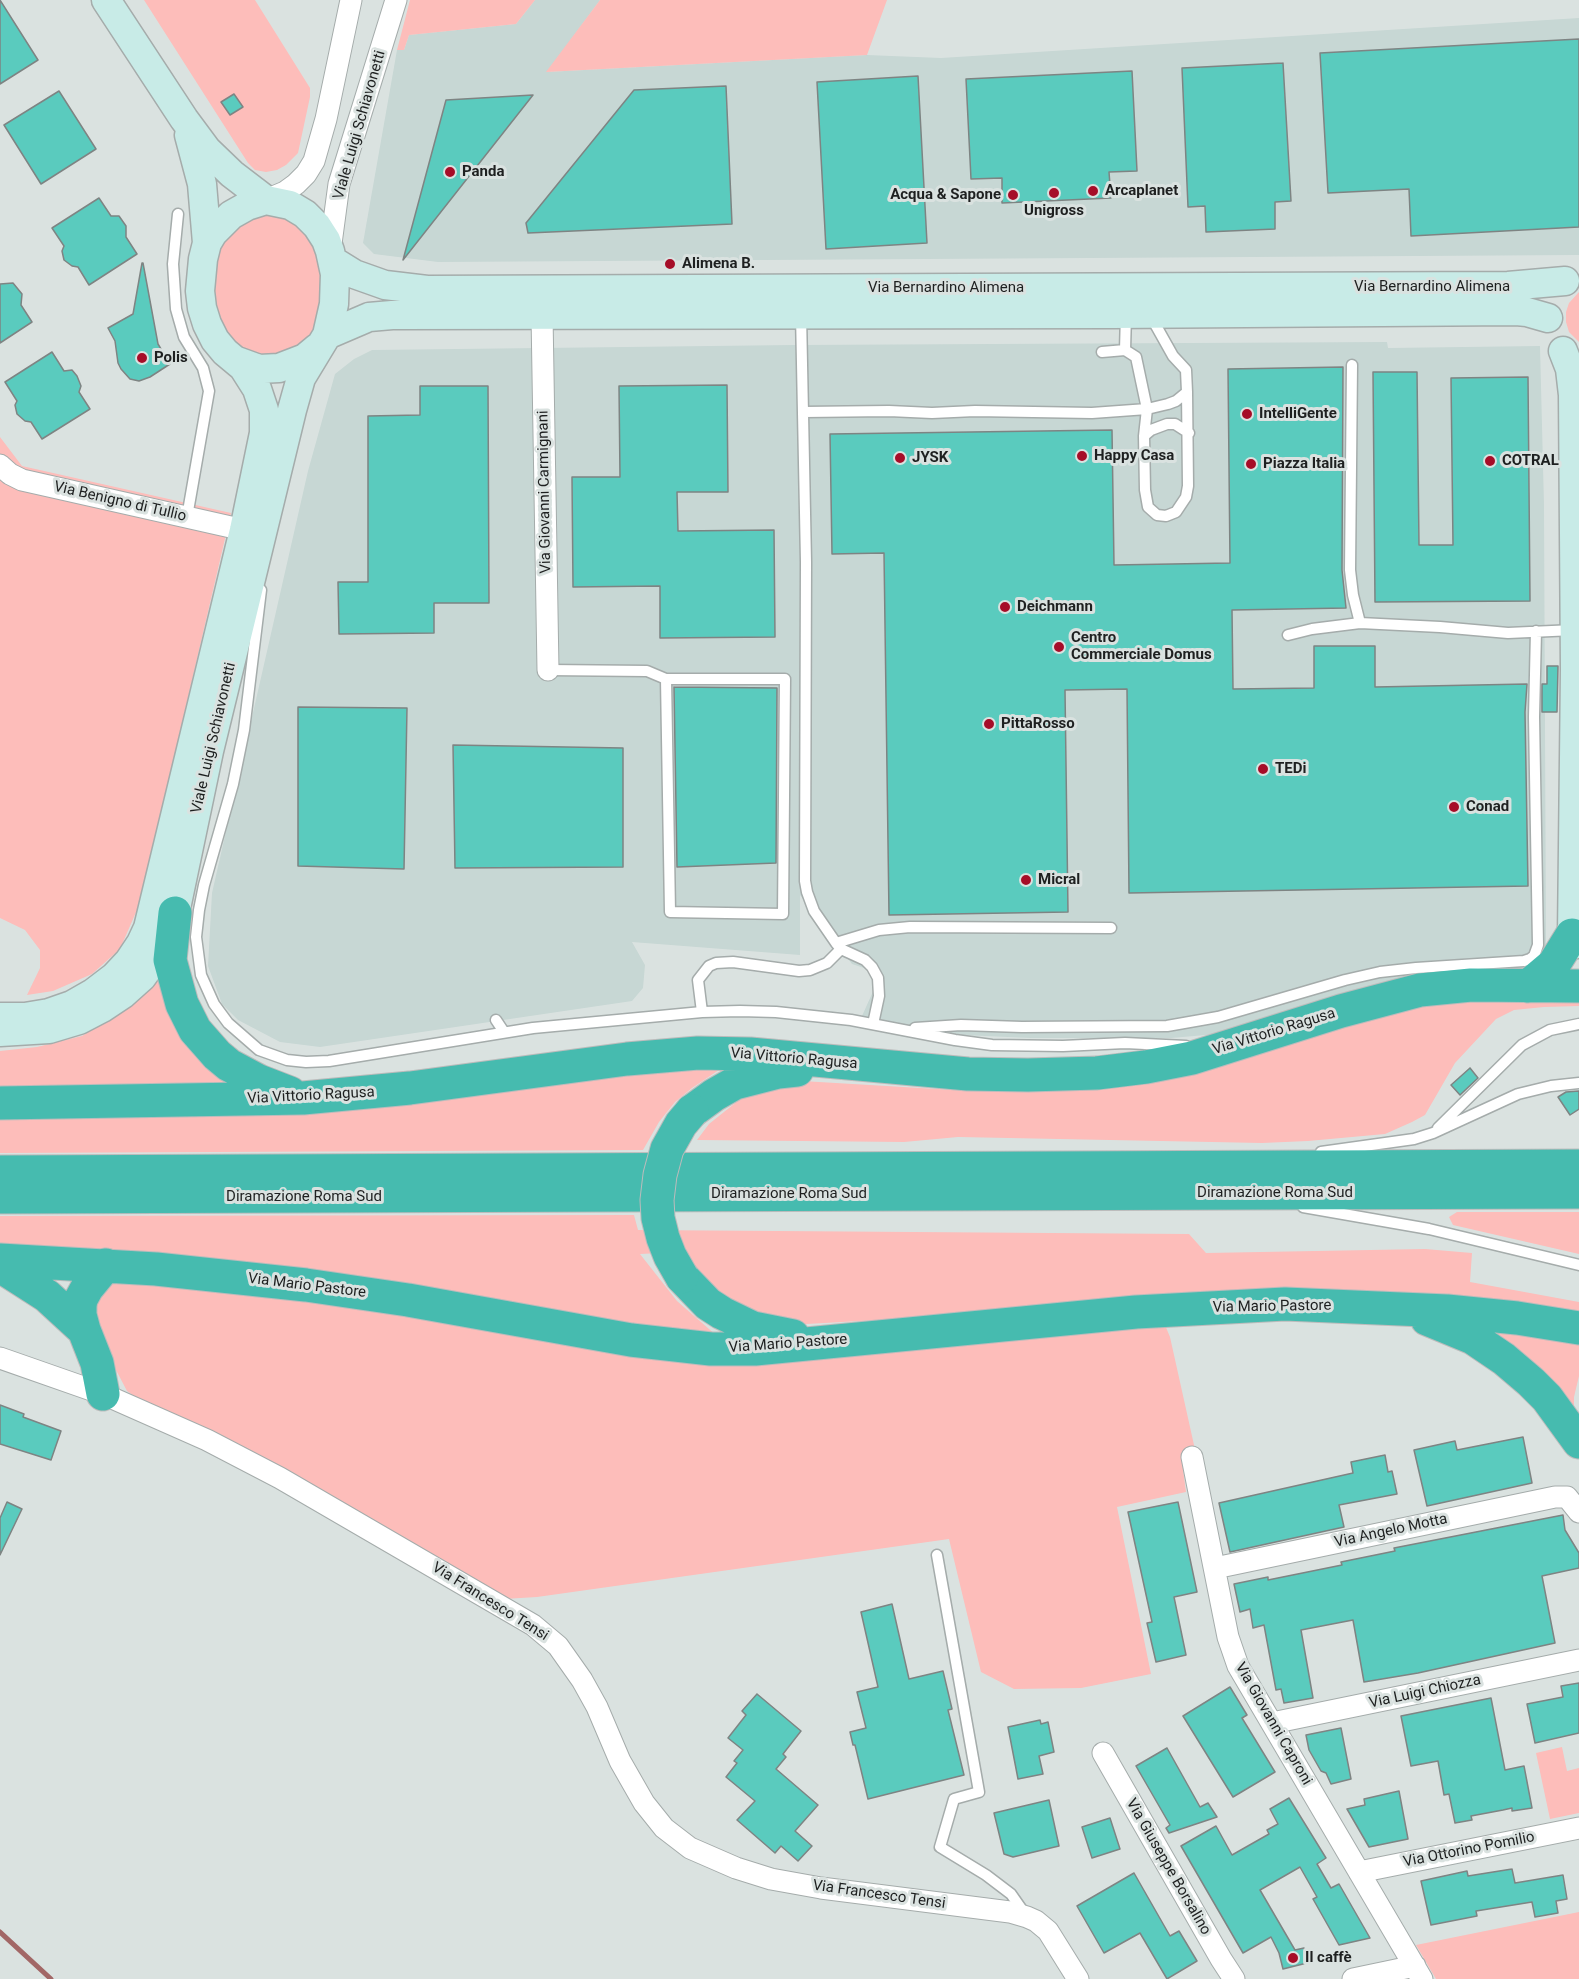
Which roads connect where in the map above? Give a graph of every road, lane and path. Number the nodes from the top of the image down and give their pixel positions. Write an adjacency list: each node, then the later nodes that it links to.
1 (106, 0): 4 (street)
2 (351, 0): 5 (street, Viale Luigi Schiavonetti)
3 (396, 0): 8 (street, Viale Luigi Schiavonetti)
4 (184, 119): 5 (street); 7 (street)
5 (266, 200): 7 (street, Viale Luigi Schiavonetti); 8 (street, Viale Luigi Schiavonetti)
6 (178, 214): 27 (lane)
7 (207, 243): 18 (street, Viale Luigi Schiavonetti)
8 (332, 256): 9 (street, Via Bernardino Alimena); 14 (street, Viale Luigi Schiavonetti)
9 (1572, 277): 13 (street)
10 (801, 314): 11 (street, Via Bernardino Alimena); 12 (street, Via Bernardino Alimena); 22 (lane)
11 (1137, 314): 13 (street, Via Bernardino Alimena); 15 (lane); 20 (lane)
12 (542, 315): 14 (street, Via Bernardino Alimena); 34 (street, Via Giovanni Carmignani)
13 (1548, 318): 17 (street)
14 (324, 340): 18 (street, Viale Luigi Schiavonetti); 26 (street, Viale Luigi Schiavonetti)
15 (1125, 350): 16 (lane); 21 (lane)
16 (1102, 352)
17 (1571, 356): 29 (street)
18 (237, 361): 28 (street, Viale Luigi Schiavonetti)
19 (1352, 365): 30 (lane)
20 (1187, 392): 21 (lane); 23 (lane)
21 (1147, 409): 22 (lane); 24 (lane)
22 (804, 412): 39 (lane)
23 (1189, 433): 24 (lane); 24 (lane)
24 (1143, 436)
25 (0, 465): 27 (street, Via Benigno di Tullio)
26 (270, 504): 36 (street, Viale Luigi Schiavonetti); 49 (lane)
27 (187, 517): 28 (street, Via Benigno di Tullio)
28 (244, 530): 43 (street, Viale Luigi Schiavonetti)
29 (1577, 542): 31 (street)
30 (1359, 623): 32 (lane); 33 (lane)
31 (1574, 630): 32 (lane); 38 (street)
32 (1536, 632): 47 (lane)
33 (1288, 635)
34 (548, 670): 35 (lane)
35 (666, 679): 35 (lane)
36 (175, 912): 48 (street, Viale Luigi Schiavonetti); 53 (highway)
37 (1111, 928): 39 (lane)
38 (1575, 940): 40 (highway)
39 (839, 946): 42 (lane); 45 (lane)
40 (1528, 986): 41 (highway, Via Vittorio Ragusa); 50 (highway, Via Vittorio Ragusa)
41 (1579, 986)
42 (702, 1012): 45 (lane); 49 (lane)
43 (0, 1017)
44 (496, 1020): 49 (lane)
45 (873, 1024): 47 (lane)
46 (1579, 1024): 55 (lane)
47 (904, 1029): 50 (lane)
48 (0, 1032)
49 (504, 1032)
50 (1216, 1049): 51 (highway, Via Vittorio Ragusa)
51 (871, 1065): 53 (highway, Via Vittorio Ragusa); 71 (highway, bridge)
52 (1579, 1083): 55 (lane)
53 (303, 1098): 54 (highway, Via Vittorio Ragusa)
54 (0, 1103)
55 (1433, 1133): 56 (lane)
56 (1311, 1153)
57 (1288, 1156): 59 (lane)
58 (1579, 1166): 59 (highway, Diramazione Roma Sud)
59 (1186, 1168): 60 (highway, Diramazione Roma Sud)
60 (0, 1172)
61 (1579, 1192): 62 (highway, Diramazione Roma Sud)
62 (1132, 1194): 63 (highway, Diramazione Roma Sud); 66 (lane)
63 (0, 1197)
64 (0, 1260): 65 (highway, Via Mario Pastore)
65 (106, 1265): 70 (highway); 71 (highway, Via Mario Pastore)
66 (1579, 1265)
67 (0, 1266): 70 (highway)
68 (1375, 1307): 69 (highway, Via Mario Pastore); 71 (highway, Via Mario Pastore); 74 (highway)
69 (1579, 1328)
70 (84, 1330): 73 (highway)
71 (858, 1339)
72 (0, 1358): 73 (street, Via Francesco Tensi)
73 (103, 1394): 84 (street, Via Francesco Tensi)
74 (1579, 1442)
75 (1192, 1457): 78 (street, Via Giovanni Caproni)
76 (1573, 1505): 78 (street, Via Angelo Motta)
77 (937, 1555): 84 (lane)
78 (1215, 1568): 80 (street, Via Giovanni Caproni)
79 (1579, 1660): 80 (street, Via Luigi Chiozza)
80 (1272, 1723): 83 (street, Via Giovanni Caproni)
81 (1103, 1753): 87 (street, Via Giuseppe Borsalino)
82 (1579, 1828): 83 (street, Via Ottorino Pomilio)
83 (1359, 1872): 85 (street, Via Giovanni Caproni)
84 (1027, 1917): 86 (street, Via Francesco Tensi)
85 (1418, 1973): 88 (street)
86 (1078, 1979)
87 (1234, 1979)
88 (1353, 1979)

